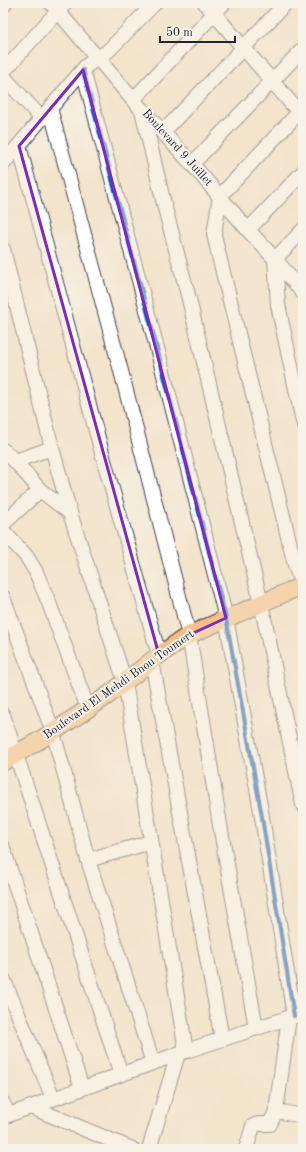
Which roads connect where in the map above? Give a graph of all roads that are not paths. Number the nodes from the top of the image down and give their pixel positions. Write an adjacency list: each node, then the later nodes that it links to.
1 (5, 3): 6 (street)
2 (154, 3): 11 (street)
3 (205, 3): 8 (street)
4 (224, 3): 8 (street)
5 (286, 3): 9 (street)
6 (3, 6)
7 (58, 6): 11 (street, Boulevard 9 Juillet); 13 (street)
8 (214, 14): 9 (street); 16 (street)
9 (243, 49): 15 (street); 19 (street)
10 (303, 49): 15 (street)
11 (97, 58): 12 (street); 16 (street, Boulevard 9 Juillet)
12 (83, 70): 18 (street); 41 (street)
13 (3, 72)
14 (3, 76): 18 (street)
15 (272, 81): 17 (street); 22 (street)
16 (137, 105): 19 (street, Boulevard 9 Juillet); 40 (street)
17 (302, 112): 24 (street)
18 (46, 113): 20 (street); 42 (street)
19 (163, 132): 22 (street, Boulevard 9 Juillet)
20 (19, 146): 21 (street); 43 (street)
21 (3, 164)
22 (192, 164): 24 (street, Boulevard 9 Juillet)
23 (303, 172): 25 (street)
24 (220, 196): 25 (street, Boulevard 9 Juillet); 38 (street)
25 (248, 230): 28 (street, Boulevard 9 Juillet)
26 (303, 230): 28 (street)
27 (3, 249): 31 (street)
28 (275, 259): 29 (street, Boulevard 9 Juillet); 30 (street)
29 (303, 293)
30 (303, 422)
31 (52, 448): 33 (street); 35 (street)
32 (3, 450): 33 (street)
33 (15, 461): 34 (street)
34 (40, 490): 35 (street); 36 (street)
35 (70, 513): 44 (street)
36 (3, 524)
37 (3, 531): 45 (street)
38 (303, 586): 40 (main road, Boulevard El Mehdi Bnou Toumert)
39 (3, 597): 47 (street)
40 (261, 603): 41 (main road, Boulevard El Mehdi Bnou Toumert); 49 (street)
41 (226, 618): 42 (main road, Boulevard El Mehdi Bnou Toumert); 55 (street)
42 (189, 635): 43 (main road, Boulevard El Mehdi Bnou Toumert); 56 (street)
43 (155, 658): 44 (main road, Boulevard El Mehdi Bnou Toumert); 57 (street)
44 (125, 682): 45 (main road, Boulevard El Mehdi Bnou Toumert); 50 (street)
45 (88, 709): 47 (main road, Boulevard El Mehdi Bnou Toumert)
46 (3, 715): 48 (street)
47 (53, 732): 48 (main road, Boulevard El Mehdi Bnou Toumert); 52 (street)
48 (10, 758): 60 (street)
49 (303, 805)
50 (151, 842): 52 (street); 58 (street)
51 (3, 848): 53 (street)
52 (88, 860): 59 (street)
53 (7, 874): 61 (street)
54 (3, 978): 62 (street)
55 (295, 1015): 56 (street); 64 (street)
56 (256, 1028): 57 (street)
57 (222, 1039): 58 (street)
58 (182, 1053): 59 (street); 69 (street)
59 (152, 1063): 60 (street)
60 (121, 1074): 61 (street)
61 (82, 1088): 62 (street)
62 (53, 1098): 63 (street)
63 (31, 1107): 65 (street); 68 (street)
64 (276, 1111): 66 (street); 67 (street)
65 (5, 1112)
66 (303, 1116)
67 (250, 1148)
68 (132, 1149)
69 (150, 1149)

